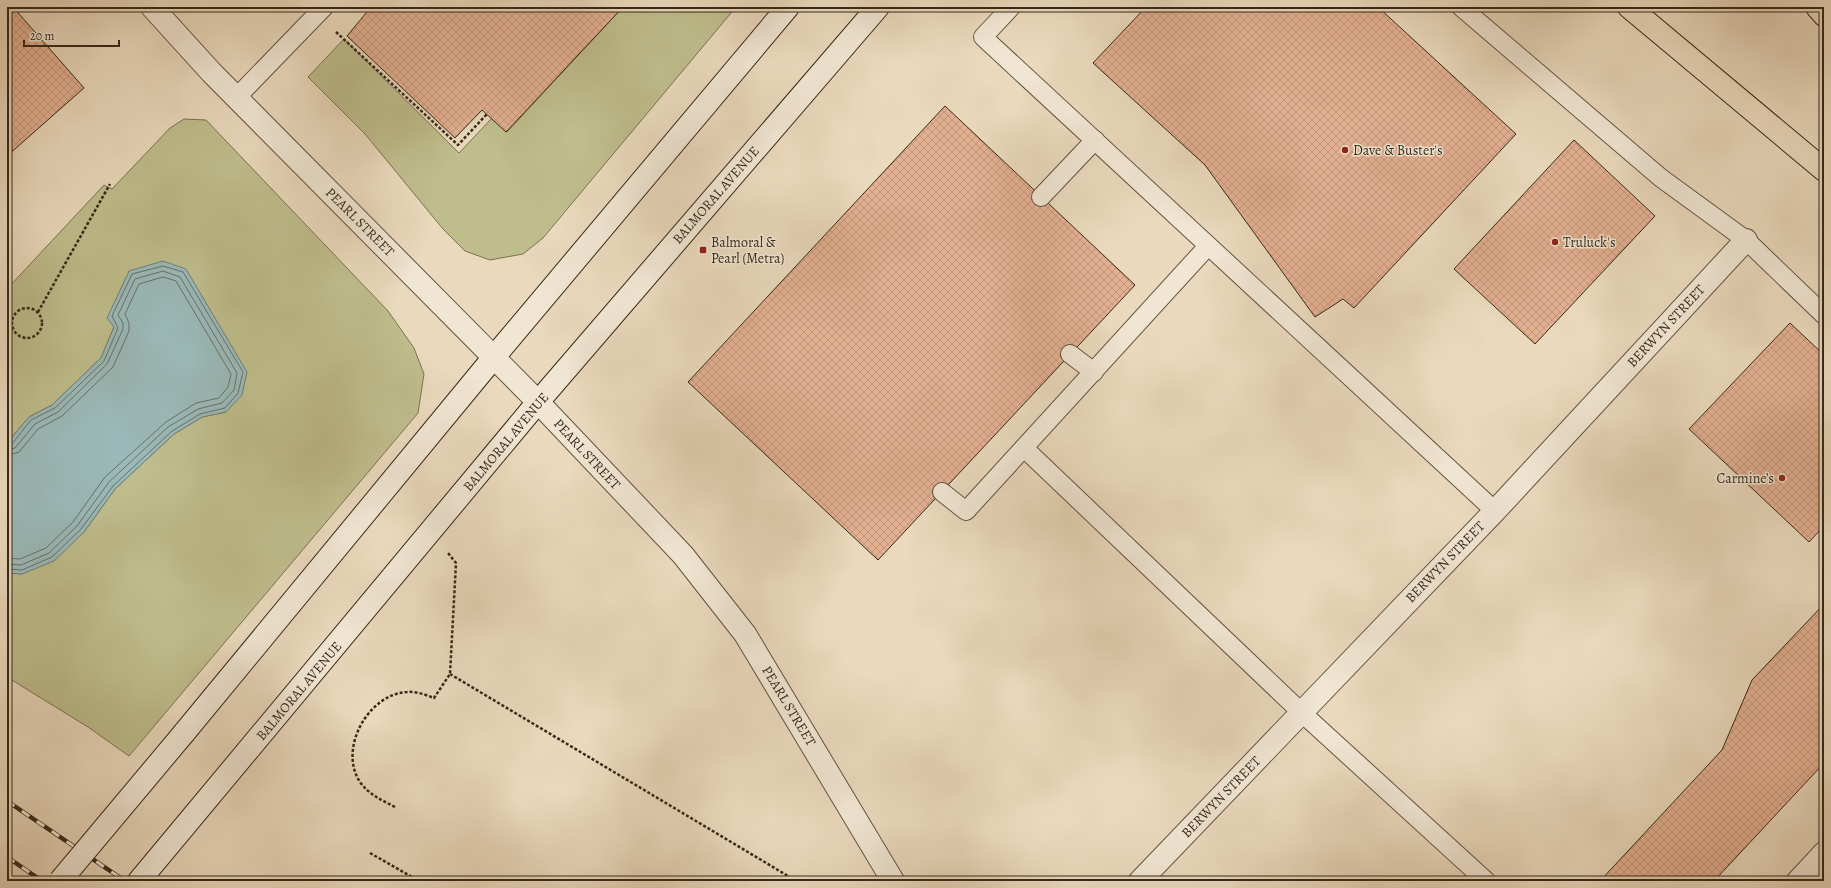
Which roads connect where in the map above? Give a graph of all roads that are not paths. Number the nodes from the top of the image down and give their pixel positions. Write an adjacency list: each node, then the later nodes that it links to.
1 (152, 7): 10 (street, PEARL STREET)
2 (324, 7): 10 (lane)
3 (788, 7): 18 (street)
4 (878, 7): 20 (street, BALMORAL AVENUE)
5 (1012, 7): 11 (lane)
6 (1461, 7): 14 (lane)
7 (1629, 7): 12 (highway)
8 (1817, 7): 9 (highway)
9 (1824, 15)
10 (236, 98): 18 (street, PEARL STREET)
11 (1095, 140): 13 (lane); 15 (lane)
12 (1824, 170)
13 (1041, 197)
14 (1746, 240): 16 (lane); 23 (street, BERWYN STREET)
15 (1208, 246): 19 (lane); 23 (lane)
16 (1824, 315)
17 (1070, 354): 19 (lane)
18 (494, 357): 20 (street, PEARL STREET); 26 (street, bridge)
19 (1094, 372): 21 (lane)
20 (538, 402): 27 (street, BALMORAL AVENUE); 28 (street, PEARL STREET)
21 (1024, 448): 22 (lane); 24 (lane)
22 (942, 492)
23 (1494, 511): 24 (street, BERWYN STREET)
24 (1302, 713): 29 (street, BERWYN STREET); 30 (lane)
25 (1824, 853): 31 (street)
26 (60, 881)
27 (139, 881)
28 (893, 881)
29 (1140, 881)
30 (1486, 881)
31 (1798, 881)

